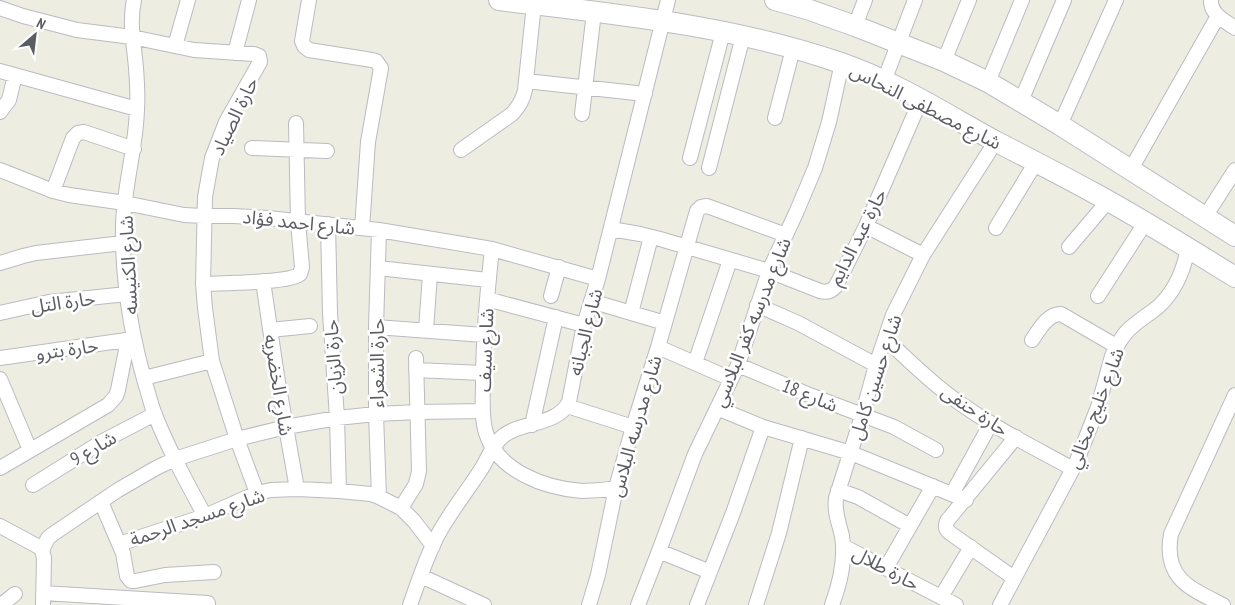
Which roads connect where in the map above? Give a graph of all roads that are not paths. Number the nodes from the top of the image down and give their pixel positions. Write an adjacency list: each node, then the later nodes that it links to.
1 (134, 0): 25 (street, شارع الكنيسه)
2 (188, 0): 27 (street)
3 (249, 0): 29 (street)
4 (309, 0): 68 (street)
5 (499, 0): 15 (street, شارع مصطفى النحاس)
6 (668, 0): 20 (street, شارع الجبانه)
7 (775, 0): 16 (street)
8 (865, 0): 21 (street)
9 (915, 0): 26 (street)
10 (969, 0): 30 (street)
11 (1022, 0): 36 (street)
12 (1064, 0): 40 (street)
13 (1116, 0): 46 (street)
14 (1211, 0): 19 (street)
15 (534, 4): 18 (street, شارع مصطفى النحاس); 34 (street)
16 (810, 5): 21 (street)
17 (0, 8): 25 (street, حارة الصياد)
18 (594, 12): 20 (street, شارع مصطفى النحاس); 37 (street)
19 (1218, 16): 22 (street); 56 (street)
20 (663, 20): 23 (street, شارع مصطفى النحاس); 38 (street, شارع الجبانه)
21 (855, 26): 26 (street)
22 (1235, 28)
23 (723, 32): 24 (street, شارع مصطفى النحاس); 53 (street)
24 (743, 36): 28 (street, شارع مصطفى النحاس); 55 (street)
25 (132, 37): 27 (street, حارة الصياد); 41 (street, شارع الكنيسه)
26 (899, 43): 30 (street); 35 (street)
27 (175, 46): 29 (street, حارة الصياد)
28 (794, 49): 31 (street, شارع مصطفى النحاس); 44 (street)
29 (235, 52): 62 (street, حارة الصياد)
30 (944, 61): 36 (street)
31 (842, 63): 35 (street, شارع مصطفى النحاس); 72 (street, شارع مدرسه كفر البلاسي)
32 (0, 71): 33 (street)
33 (15, 75): 41 (street); 42 (street)
34 (526, 81): 37 (street); 51 (street)
35 (884, 81): 39 (street, شارع مصطفى النحاس)
36 (988, 82): 40 (street)
37 (585, 87): 38 (street); 43 (street)
38 (644, 94): 70 (street, شارع الجبانه)
39 (921, 99): 47 (street, شارع مصطفى النحاس); 67 (street, حارة عبد الدايم)
40 (1021, 101): 46 (street)
41 (137, 109): 49 (street, شارع الكنيسه)
42 (0, 112)
43 (582, 114)
44 (775, 118)
45 (296, 123): 50 (street)
46 (1060, 125): 56 (street)
47 (996, 141): 54 (street, شارع مصطفى النحاس); 80 (street, شارع حسين كامل)
48 (252, 148): 50 (street)
49 (134, 149): 59 (street); 61 (street, شارع الكنيسه)
50 (296, 150): 52 (street); 64 (street)
51 (461, 150)
52 (327, 151)
53 (690, 158)
54 (1036, 162): 60 (street, شارع مصطفى النحاس); 69 (street)
55 (709, 168)
56 (1130, 169): 63 (street)
57 (0, 170): 59 (street, شارع احمد فؤاد)
58 (1235, 170): 63 (street)
59 (53, 191): 61 (street, شارع احمد فؤاد)
60 (1108, 201): 65 (street, شارع مصطفى النحاس); 76 (street)
61 (124, 203): 62 (street, شارع احمد فؤاد); 75 (street, شارع الكنيسه)
62 (204, 216): 64 (street, شارع احمد فؤاد); 91 (street, حارة الصياد)
63 (1204, 216): 73 (street)
64 (298, 222): 66 (street, شارع احمد فؤاد); 90 (street)
65 (1146, 223): 78 (street, شارع مصطفى النحاس); 94 (street)
66 (328, 224): 68 (street, شارع احمد فؤاد); 131 (street, حارة الزيان)
67 (866, 226): 80 (street); 85 (street, حارة عبد الدايم)
68 (362, 228): 71 (street, شارع احمد فؤاد)
69 (996, 228)
70 (611, 229): 74 (street, حارة عبد الدايم); 88 (street, شارع الجبانه)
71 (379, 230): 79 (street, شارع احمد فؤاد); 84 (street, حارة الشعراء)
72 (786, 235): 77 (street, شارع مدرسه البلاس); 85 (street, شارع مدرسه كفر البلاسي)
73 (1235, 236)
74 (651, 237): 77 (street, حارة عبد الدايم); 99 (street)
75 (123, 243): 82 (street); 92 (street, شارع الكنيسه)
76 (1069, 247)
77 (686, 248): 81 (street, حارة عبد الدايم); 101 (street, شارع مدرسه البلاس)
78 (1188, 248): 87 (street, شارع مصطفى النحاس); 111 (street, شارع خليج مخالي)
79 (492, 249): 83 (street, شارع احمد فؤاد); 89 (street, شارع سيف)
80 (924, 255): 108 (street, شارع حسين كامل)
81 (730, 260): 85 (street, حارة عبد الدايم); 115 (street)
82 (0, 263)
83 (559, 267): 88 (street, شارع احمد فؤاد); 93 (street)
84 (378, 268): 86 (street); 104 (street, حارة الشعراء)
85 (769, 272): 97 (street, شارع مدرسه كفر البلاسي)
86 (430, 274): 89 (street); 106 (street)
87 (1235, 277)
88 (598, 279): 96 (street, شارع الجبانه)
89 (488, 280): 95 (street, شارع سيف)
90 (263, 281): 91 (street); 105 (street, شارع الخضريه)
91 (203, 284): 114 (street, حارة الصياد)
92 (127, 294): 98 (street, حارة التل); 109 (street, شارع الكنيسه)
93 (551, 296)
94 (1098, 296)
95 (486, 299): 100 (street); 107 (street, شارع سيف)
96 (591, 301): 99 (street); 102 (street, شارع الجبانه)
97 (757, 305): 116 (street, شارع مدرسه كفر البلاسي); 117 (street)
98 (0, 313)
99 (632, 313): 101 (street)
100 (556, 318): 102 (street); 133 (street)
101 (665, 323): 112 (street, شارع مدرسه البلاس)
102 (584, 325): 123 (street, شارع الجبانه)
103 (310, 326): 105 (street)
104 (376, 327): 106 (street); 129 (street, حارة الشعراء)
105 (270, 330): 134 (street, شارع الخضريه)
106 (426, 330): 107 (street)
107 (484, 335): 118 (street, شارع سيف)
108 (885, 338): 117 (street, شارع حسين كامل); 132 (street, حارة حنفى)
109 (131, 340): 113 (street, حارة بترو); 119 (street, شارع الكنيسه); 141 (street)
110 (1032, 340): 111 (street)
111 (1116, 346): 146 (street, شارع خليج مخالي)
112 (658, 347): 115 (street); 135 (street, شارع مدرسه البلاس)
113 (0, 358)
114 (212, 361): 119 (street); 139 (street, حارة الصياد)
115 (694, 364): 121 (street)
116 (738, 365): 121 (street, شارع مدرسه كفر البلاسي); 130 (street, شارع 18)
117 (876, 365): 130 (street, شارع حسين كامل)
118 (483, 373): 126 (street, شارع سيف); 127 (street)
119 (144, 378): 128 (street, شارع الكنيسه)
120 (0, 379): 124 (street)
121 (731, 380): 125 (street, شارع مدرسه كفر البلاسي)
122 (1235, 395): 187 (street)
123 (567, 406): 133 (street); 135 (street)
124 (5, 407): 141 (street)
125 (717, 408): 136 (street); 167 (street, شارع مدرسه كفر البلاسي)
126 (482, 411): 127 (street); 140 (street, شارع سيف)
127 (418, 412): 129 (street); 158 (street)
128 (155, 414): 144 (street, شارع الكنيسه); 147 (street, شارع 9)
129 (376, 414): 131 (street); 155 (street, حارة الشعراء)
130 (862, 416): 142 (street, شارع 18); 143 (street, شارع حسين كامل)
131 (338, 418): 134 (street); 151 (street, حارة الزيان)
132 (991, 423): 137 (street, حارة حنفى); 154 (street)
133 (532, 425): 140 (street)
134 (286, 427): 139 (street); 150 (street, شارع الخضريه)
135 (633, 427): 149 (street, شارع مدرسه البلاس)
136 (764, 427): 138 (street); 170 (street)
137 (1016, 437): 146 (street, حارة حنفى); 156 (street)
138 (802, 438): 143 (street); 183 (street)
139 (237, 439): 144 (street); 153 (street, حارة الصياد)
140 (493, 448): 149 (street); 163 (street)
141 (30, 450): 145 (street)
142 (936, 450)
143 (850, 453): 148 (street); 152 (street, شارع حسين كامل)
144 (175, 459): 157 (street); 159 (street, شارع الكنيسه)
145 (0, 468)
146 (1073, 469): 172 (street, شارع خليج مخالي)
147 (33, 485)
148 (933, 486): 154 (street); 161 (street)
149 (616, 488): 181 (street, شارع مدرسه البلاس)
150 (297, 489): 151 (street, شارع مسجد الرحمة); 153 (street, شارع مسجد الرحمة)
151 (340, 490): 155 (street, شارع مسجد الرحمة)
152 (838, 490): 161 (street); 164 (street, شارع حسين كامل)
153 (257, 493): 159 (street, شارع مسجد الرحمة)
154 (952, 494): 156 (street)
155 (379, 497): 158 (street, شارع مسجد الرحمة)
156 (966, 500): 165 (street)
157 (101, 502): 162 (street); 166 (street)
158 (402, 508): 163 (street, شارع مسجد الرحمة)
159 (205, 516): 162 (street, شارع مسجد الرحمة)
160 (0, 526): 166 (street)
161 (910, 526): 168 (street)
162 (119, 544): 169 (street)
163 (433, 546): 171 (street)
164 (843, 546): 168 (street, حارة طلال); 184 (street, شارع حسين كامل)
165 (971, 547): 172 (street); 174 (street)
166 (42, 550): 175 (street)
167 (659, 551): 170 (street); 182 (street, شارع مدرسه كفر البلاسي)
168 (886, 568): 174 (street, حارة طلال)
169 (214, 572)
170 (710, 572): 177 (street)
171 (421, 576): 179 (street); 180 (street)
172 (1014, 578): 186 (street, شارع خليج مخالي)
173 (15, 594): 178 (street)
174 (941, 597): 185 (street, حارة طلال)
175 (43, 599): 176 (street)
176 (208, 603)
177 (699, 604)
178 (0, 605)
179 (410, 605)
180 (484, 605)
181 (590, 605)
182 (638, 605)
183 (756, 605)
184 (832, 605)
185 (956, 605)
186 (1000, 605)
187 (1223, 605)

